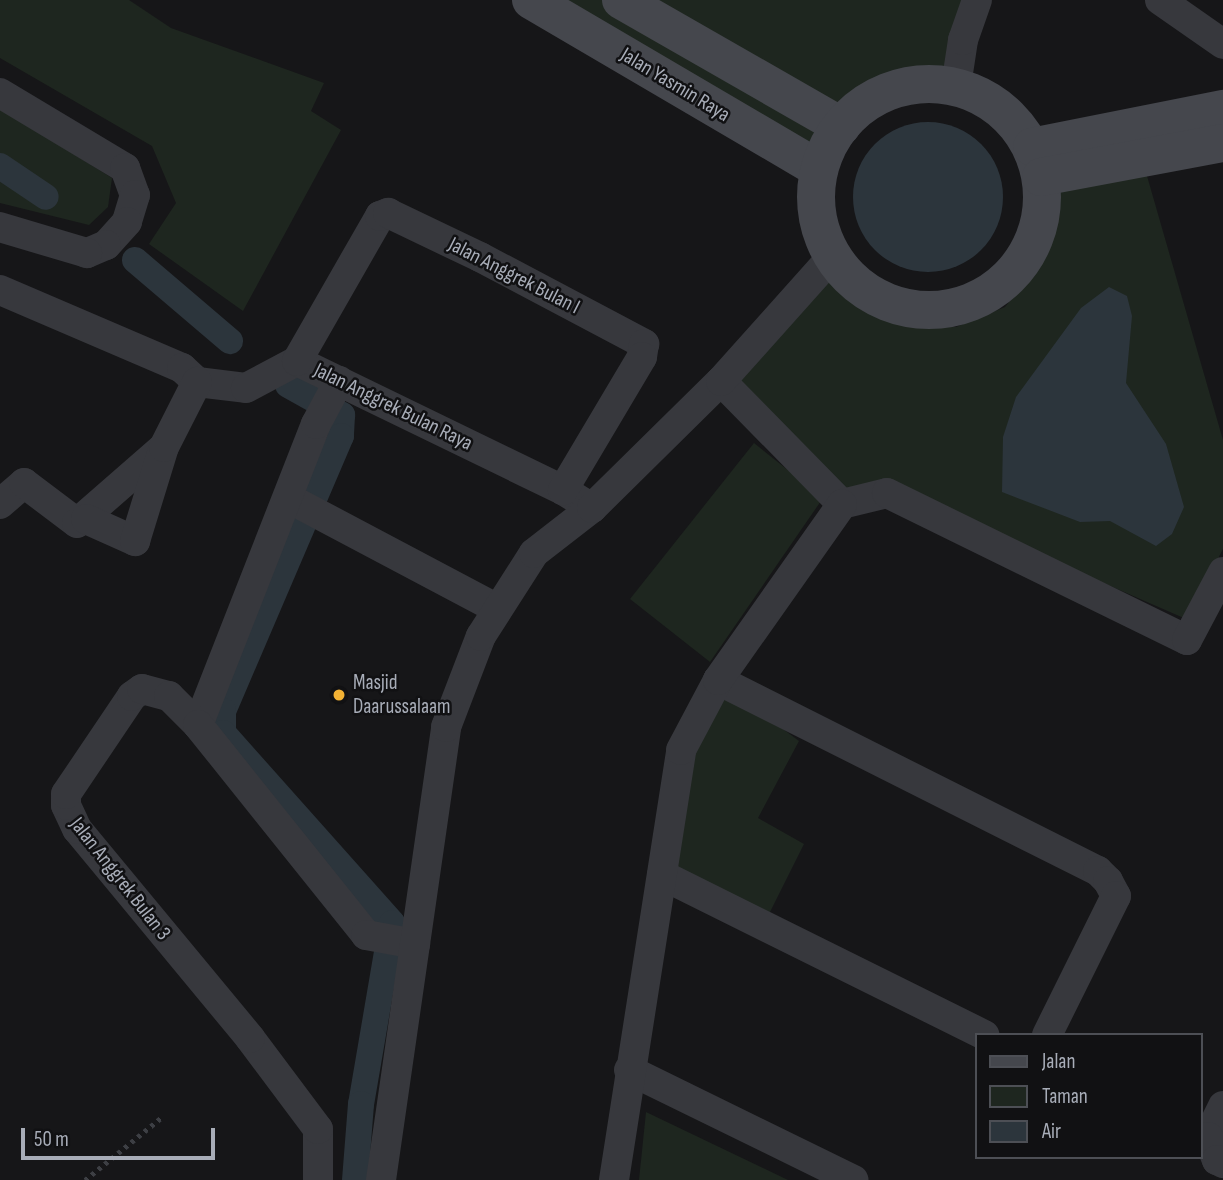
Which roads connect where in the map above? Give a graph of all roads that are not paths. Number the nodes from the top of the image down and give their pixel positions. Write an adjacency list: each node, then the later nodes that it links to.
1 (531, 0): 12 (street, Jalan Yasmin Raya)
2 (621, 0): 9 (street)
3 (977, 0): 6 (street)
4 (1160, 0): 5 (street)
5 (1223, 44)
6 (956, 86): 9 (street); 11 (street)
7 (0, 93): 13 (street)
8 (1223, 108): 11 (street)
9 (841, 126): 12 (street)
10 (1223, 143): 11 (street)
11 (1036, 162): 14 (street)
12 (819, 169): 14 (street)
13 (0, 227)
14 (832, 257): 17 (street)
15 (0, 290): 18 (street, Jalan Anggrek Bulan Raya)
16 (298, 361): 18 (street, Jalan Anggrek Bulan Raya); 19 (street, Jalan Anggrek Bulan Raya); 21 (street, Jalan Anggrek Bulan I)
17 (721, 381): 23 (street); 25 (street)
18 (197, 382): 20 (street)
19 (336, 386): 21 (street, Jalan Anggrek Bulan Raya); 24 (street)
20 (164, 447): 26 (street); 26 (street)
21 (563, 490): 25 (street, Jalan Anggrek Bulan Raya)
22 (0, 504): 26 (street)
23 (842, 504): 27 (street); 29 (street)
24 (304, 506): 28 (street); 30 (street)
25 (592, 508): 28 (street)
26 (82, 521)
27 (1223, 572)
28 (498, 609): 32 (street)
29 (718, 680): 31 (street); 34 (street)
30 (198, 724): 32 (street, Jalan Anggrek Bulan 3); 38 (street, Jalan Anggrek Bulan 3)
31 (662, 875): 33 (street); 35 (street)
32 (401, 942): 39 (street)
33 (980, 1033)
34 (1048, 1033)
35 (629, 1070): 40 (street); 41 (street)
36 (1223, 1106): 37 (street)
37 (1223, 1163)
38 (318, 1180)
39 (381, 1180)
40 (614, 1180)
41 (854, 1180)

